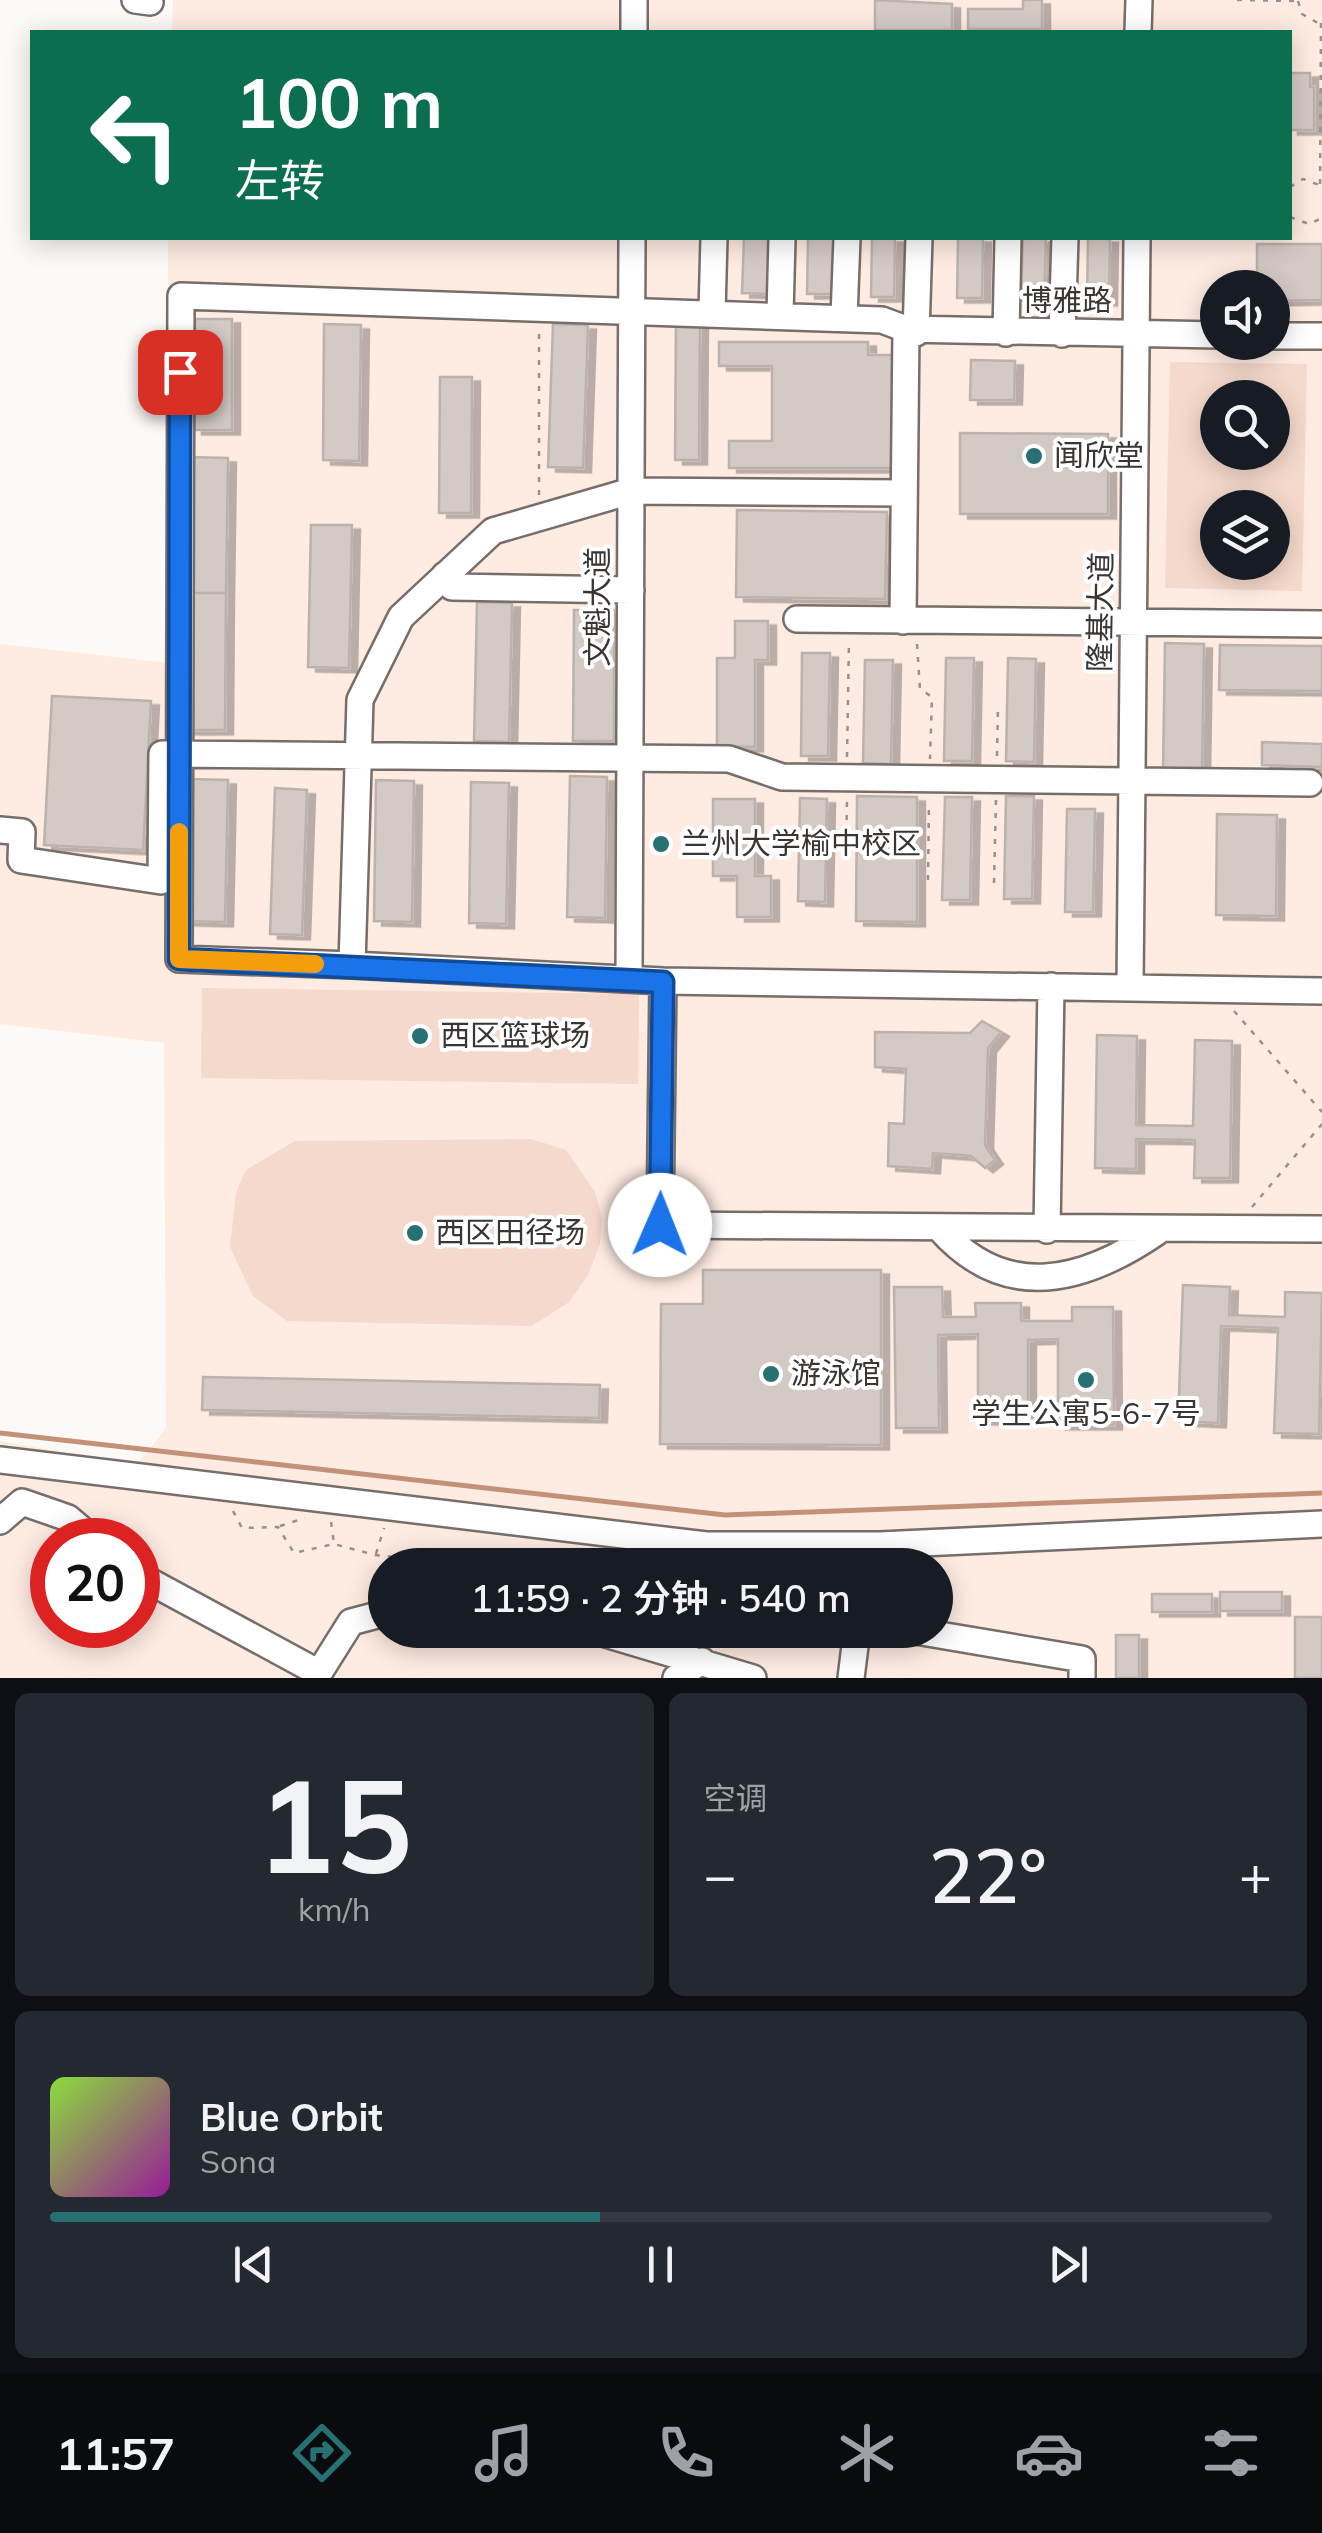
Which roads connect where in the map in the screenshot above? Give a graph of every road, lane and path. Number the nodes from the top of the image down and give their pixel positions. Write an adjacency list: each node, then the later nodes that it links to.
1 (634, 0): 6 (street)
2 (1138, 0): 7 (street)
3 (1238, 0): 4 (path)
4 (1298, 0): 5 (path)
5 (1321, 23): 9 (path)
6 (634, 30)
7 (1138, 30)
8 (1292, 185): 9 (path)
9 (1321, 185)
10 (1292, 218): 11 (path)
11 (1322, 218)
12 (632, 240): 21 (street, 文魁大道)
13 (714, 240): 22 (street)
14 (782, 240): 23 (street)
15 (847, 240): 24 (street)
16 (919, 240): 25 (street)
17 (1008, 240): 26 (street)
18 (1065, 240): 27 (street)
19 (1137, 240): 28 (street, 隆基大道)
20 (540, 306): 21 (street, 博雅路); 34 (path); 42 (street, 博雅路)
21 (632, 308): 22 (street, 博雅路); 32 (street, 文魁大道)
22 (712, 312): 23 (street, 博雅路)
23 (780, 315): 24 (street, 博雅路)
24 (844, 318): 25 (street, 博雅路)
25 (911, 331): 26 (street, 博雅路); 33 (street)
26 (1006, 334): 27 (street, 博雅路)
27 (1062, 334): 28 (street, 博雅路)
28 (1136, 334): 29 (street, 博雅路); 39 (street, 隆基大道)
29 (1200, 335)
30 (1290, 336): 31 (street)
31 (1322, 336)
32 (631, 492): 33 (street); 34 (street); 36 (street, 文魁大道)
33 (904, 493): 38 (street)
34 (538, 516): 35 (street)
35 (446, 576): 36 (street); 43 (street)
36 (630, 590): 44 (street, 文魁大道)
37 (798, 619): 38 (street)
38 (910, 621): 39 (street); 46 (path)
39 (1133, 622): 40 (street); 47 (street, 隆基大道)
40 (1322, 624)
41 (850, 633): 45 (path)
42 (180, 754): 43 (street); 49 (street); 52 (street)
43 (358, 755): 44 (street); 52 (street)
44 (630, 761): 45 (street); 53 (street, 文魁大道)
45 (847, 778): 46 (street); 50 (path)
46 (930, 779): 47 (street); 51 (path)
47 (1132, 780): 48 (street); 56 (street, 隆基大道)
48 (1310, 783)
49 (0, 830)
50 (846, 858)
51 (928, 880)
52 (352, 965): 53 (street)
53 (629, 978): 54 (street)
54 (663, 982): 55 (street); 61 (street)
55 (1051, 986): 56 (street); 62 (street)
56 (1130, 987): 57 (street)
57 (1216, 989): 58 (street); 59 (path)
58 (1322, 991)
59 (1322, 1112)
60 (1322, 1124): 64 (path)
61 (940, 1229): 62 (street); 65 (street)
62 (1047, 1230): 65 (street)
63 (1322, 1230): 64 (street)
64 (1232, 1231): 65 (street)
65 (1157, 1232)
66 (0, 1460): 67 (street)
67 (235, 1488): 68 (street); 72 (path)
68 (392, 1507): 74 (path); 75 (street)
69 (68, 1518): 70 (street)
70 (0, 1521)
71 (1322, 1524): 76 (street)
72 (278, 1527): 73 (path); 73 (path)
73 (334, 1544): 77 (path)
74 (378, 1548)
75 (765, 1548)
76 (953, 1549)
77 (368, 1554)
78 (160, 1588): 84 (street)
79 (368, 1617): 84 (street)
80 (953, 1637): 88 (street)
81 (642, 1648): 83 (street)
82 (855, 1648): 87 (street)
83 (700, 1669): 85 (street); 86 (street)
84 (324, 1676)
85 (676, 1678)
86 (754, 1678)
87 (850, 1678)
88 (1082, 1678)

